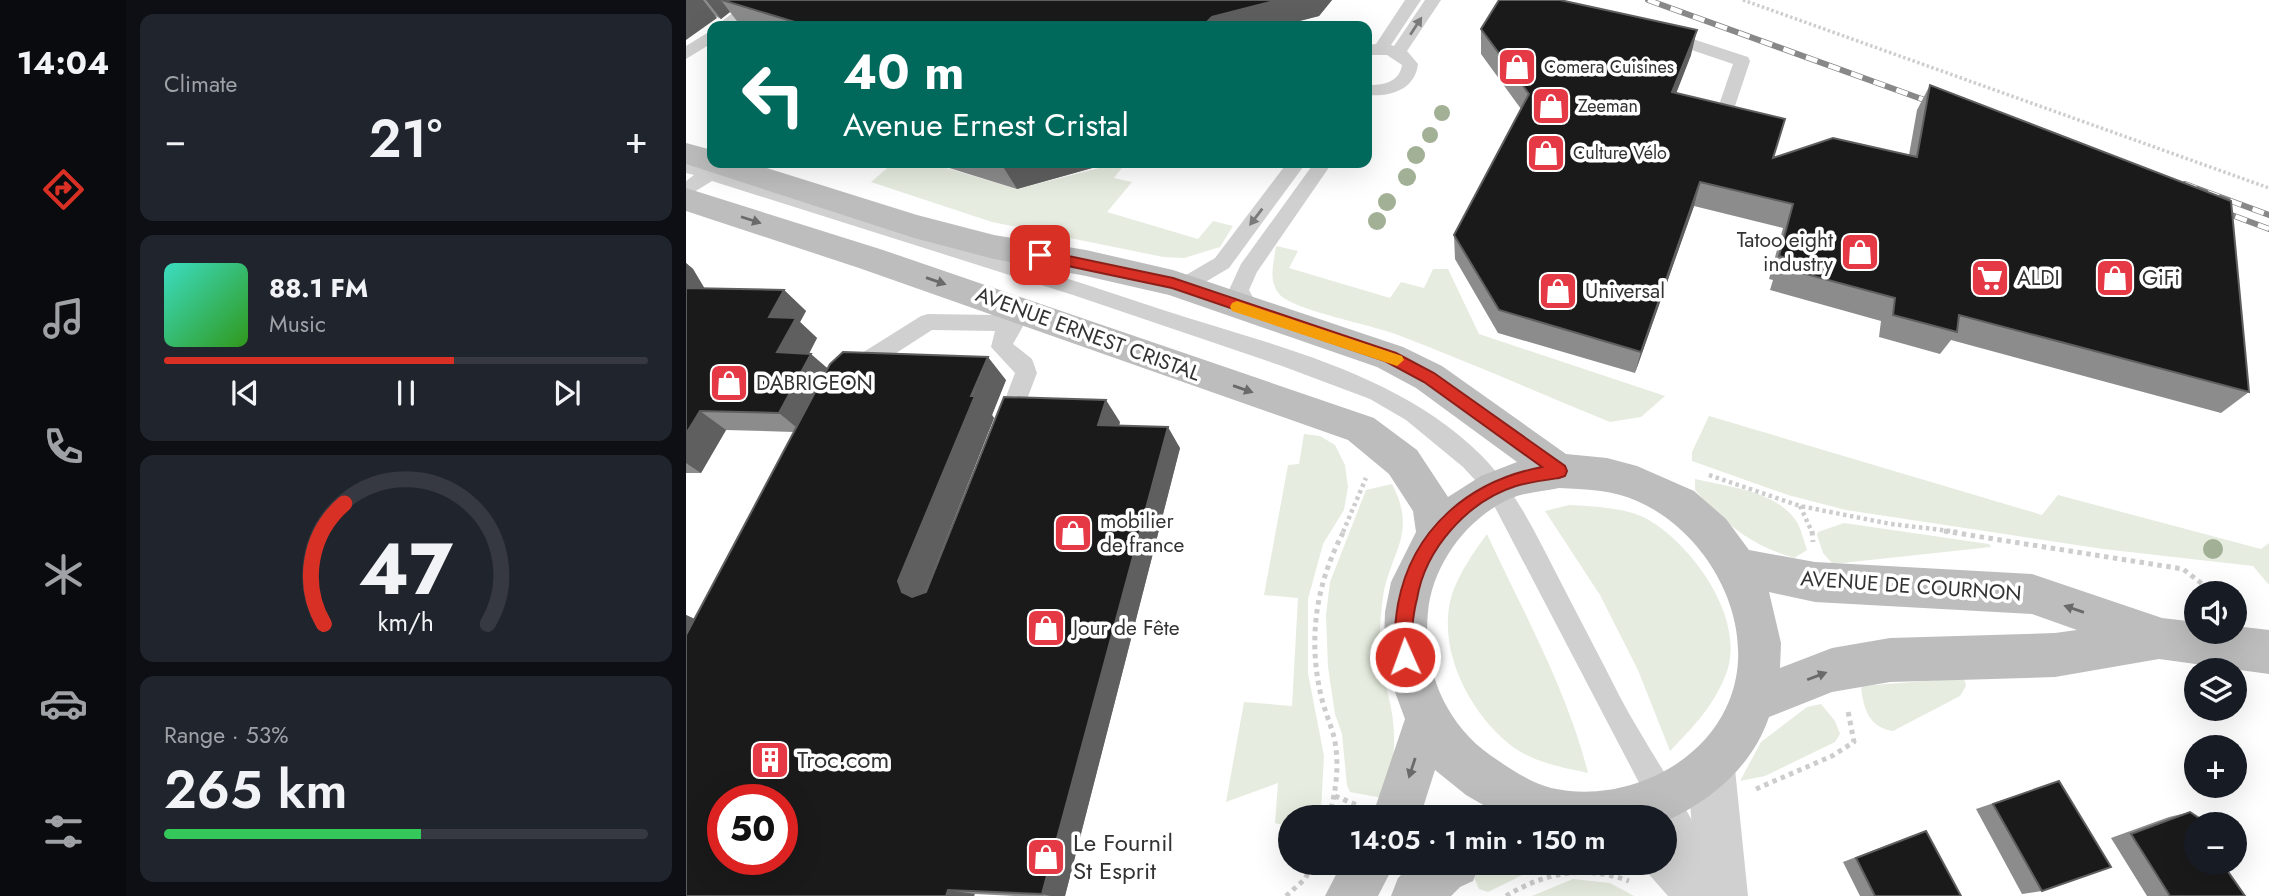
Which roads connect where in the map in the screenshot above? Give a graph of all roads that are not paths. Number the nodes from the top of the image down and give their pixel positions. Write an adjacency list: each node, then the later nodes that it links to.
1 (759, 0): 4 (lane)
2 (1413, 0): 7 (lane)
3 (1433, 0): 8 (lane, one-way to 3)
4 (731, 21)
5 (1652, 31): 11 (lane)
6 (707, 39): 9 (lane)
7 (1374, 49): 8 (lane)
8 (1398, 53): 10 (lane)
9 (686, 54)
10 (1372, 92)
11 (1730, 102)
12 (686, 153): 15 (main road)
13 (1293, 168): 18 (lane, one-way to 18)
14 (1319, 168): 19 (lane)
15 (705, 169): 16 (lane); 18 (main road); 24 (lane)
16 (686, 190)
17 (686, 199): 20 (main road, AVENUE ERNEST CRISTAL, one-way to 20)
18 (1173, 283): 19 (main road)
19 (1251, 312): 23 (main road)
20 (1017, 320): 21 (lane); 22 (lane); 25 (main road, AVENUE ERNEST CRISTAL, one-way to 25)
21 (838, 392)
22 (997, 449)
23 (1559, 471): 24 (main road); 26 (main road)
24 (1496, 487): 25 (main road); 34 (lane)
25 (1437, 534): 30 (main road)
26 (1738, 567): 27 (main road, AVENUE DE COURNON, one-way to 26); 29 (main road)
27 (2162, 639): 28 (main road, AVENUE DE COURNON); 29 (main road, AVENUE DE COURNON, one-way to 27)
28 (2269, 652)
29 (1754, 700): 31 (main road)
30 (1427, 719): 32 (main road, one-way to 32); 33 (main road)
31 (1730, 781): 35 (main road); 44 (street)
32 (1400, 805)
33 (1532, 805)
34 (1638, 805)
35 (1652, 805)
36 (1677, 846): 43 (lane)
37 (1363, 875): 40 (main road)
38 (1436, 875): 41 (main road)
39 (1676, 875): 42 (street)
40 (1350, 896)
41 (1416, 896)
42 (1694, 896)
43 (1709, 896)
44 (1723, 896)

